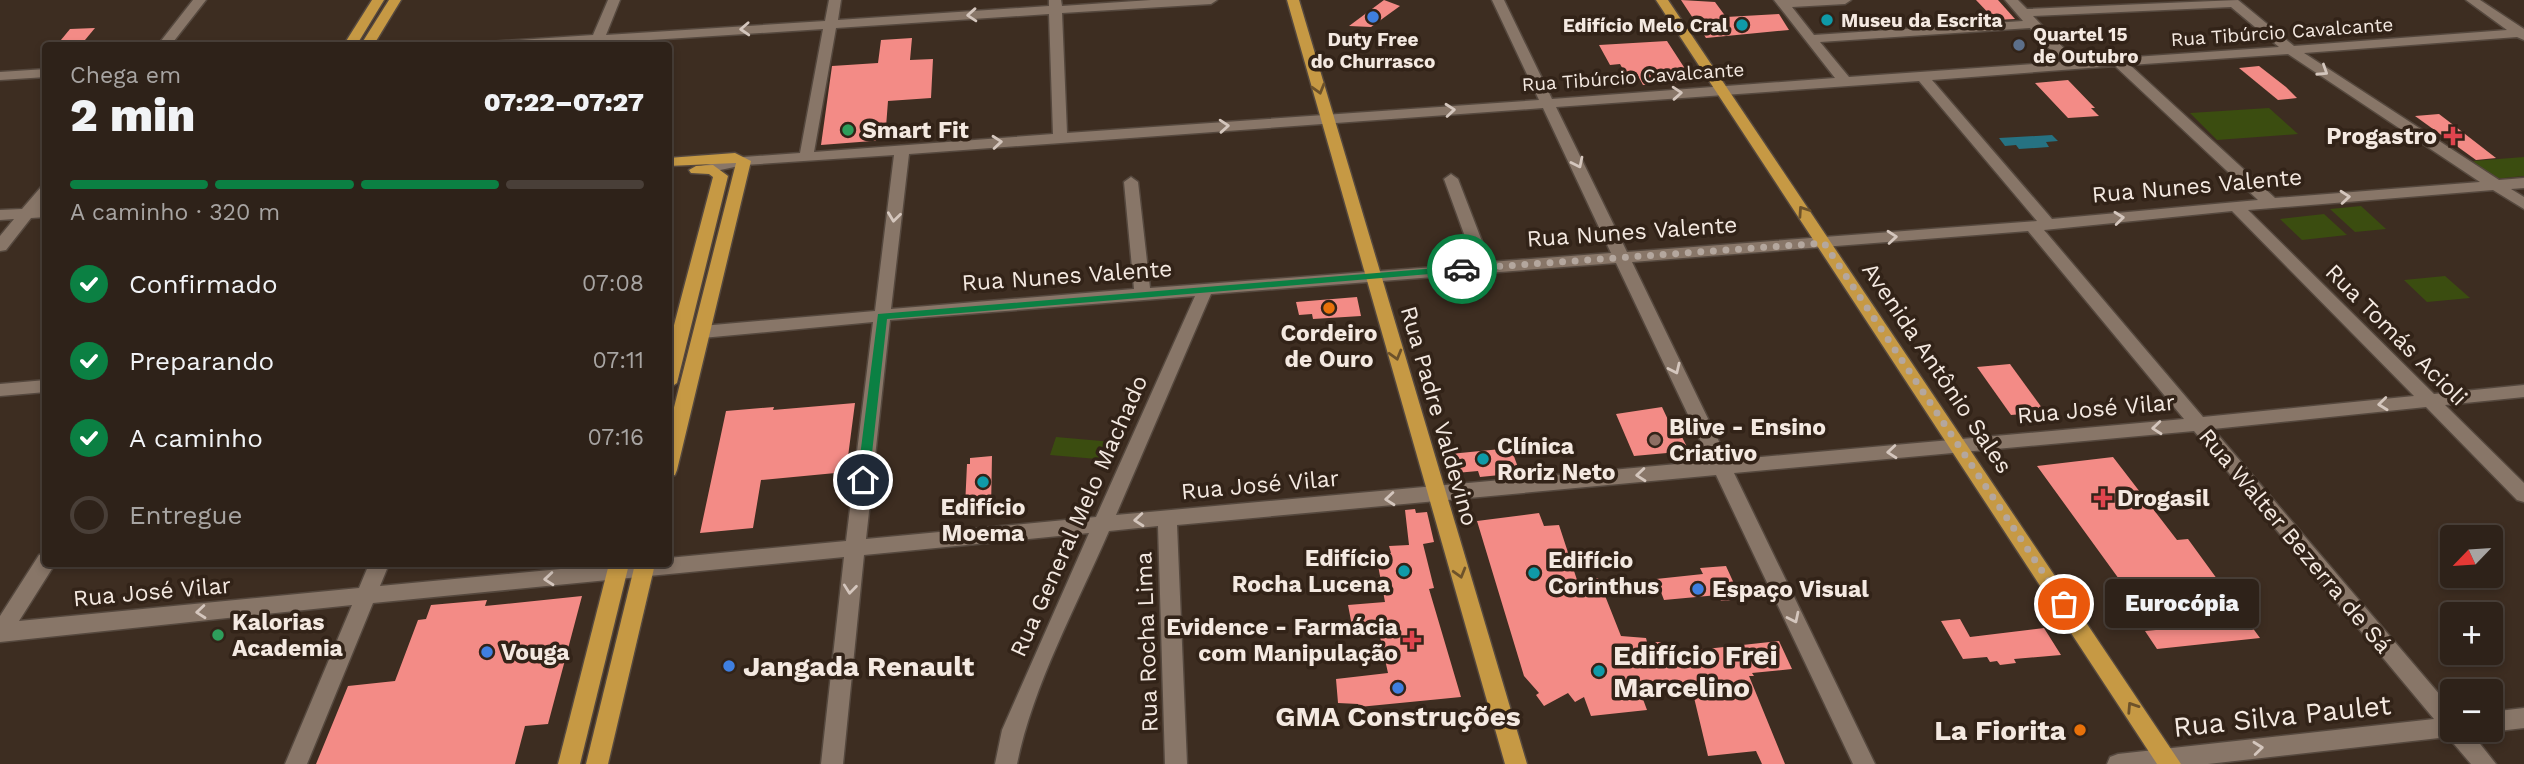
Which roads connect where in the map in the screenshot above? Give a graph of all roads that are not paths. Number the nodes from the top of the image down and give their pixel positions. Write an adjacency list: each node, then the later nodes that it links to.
1 (200, 0): 20 (street)
2 (378, 0): 21 (main road)
3 (395, 0): 22 (main road)
4 (614, 0): 23 (street)
5 (835, 0): 17 (street)
6 (1211, 0): 15 (street)
7 (1293, 0): 33 (main road, Rua Padre Valdevino, one-way to 33)
8 (1498, 0): 32 (street)
9 (1662, 0): 31 (main road, Avenida Antônio Sales)
10 (1845, 0): 13 (street)
11 (2011, 0): 16 (street)
12 (2472, 0): 18 (street)
13 (1782, 2): 19 (street)
14 (2232, 2): 16 (street); 24 (street)
15 (1055, 4): 17 (street, one-way to 17); 34 (street)
16 (2028, 18): 19 (street); 26 (street)
17 (830, 24): 23 (street, one-way to 23); 36 (street)
18 (2523, 34): 24 (street, Rua Tibúrcio Cavalcante)
19 (1811, 39): 30 (street)
20 (166, 42)
21 (352, 42)
22 (369, 42)
23 (596, 42)
24 (2292, 51): 25 (street, Rua Tibúrcio Cavalcante); 44 (street, one-way to 44)
25 (2118, 62): 26 (street, Rua Tibúrcio Cavalcante); 46 (street)
26 (2072, 65): 29 (street, Rua Tibúrcio Cavalcante)
27 (42, 73): 28 (street)
28 (0, 76)
29 (1922, 76): 30 (street, Rua Tibúrcio Cavalcante); 52 (street, Rua Walter Bezerra de Sá)
30 (1846, 82): 31 (street, Rua Tibúrcio Cavalcante)
31 (1723, 90): 32 (street, Rua Tibúrcio Cavalcante, one-way to 31); 53 (main road, Avenida Antônio Sales, one-way to 31)
32 (1548, 102): 33 (street, Rua Tibúrcio Cavalcante, one-way to 32); 55 (street, one-way to 55)
33 (1328, 119): 34 (street, Rua Tibúrcio Cavalcante, one-way to 33); 57 (main road, Rua Padre Valdevino)
34 (1060, 137): 35 (street, Rua Tibúrcio Cavalcante, one-way to 34)
35 (902, 149): 36 (street, Rua Tibúrcio Cavalcante); 60 (street, one-way to 60)
36 (806, 157): 37 (street, Rua Tibúrcio Cavalcante)
37 (744, 161): 38 (main road, Rua Tibúrcio Cavalcante); 39 (street, Rua Tibúrcio Cavalcante); 61 (main road)
38 (672, 162)
39 (706, 169): 40 (main road, Rua Tibúrcio Cavalcante); 62 (main road)
40 (672, 172)
41 (1451, 178): 56 (street)
42 (1131, 182): 59 (street)
43 (2524, 183): 44 (street, Rua Nunes Valente)
44 (2495, 185): 46 (street, Rua Nunes Valente, one-way to 44); 47 (street)
45 (42, 195): 50 (street)
46 (2272, 203): 48 (street, Rua Nunes Valente)
47 (2524, 204)
48 (2236, 206): 52 (street, Rua Nunes Valente, one-way to 48); 67 (street, Rua Tomás Acioli)
49 (42, 212): 50 (street)
50 (27, 213): 51 (street); 54 (street)
51 (0, 215)
52 (2040, 225): 53 (street, Rua Nunes Valente, one-way to 52); 68 (street, Rua Walter Bezerra de Sá)
53 (1824, 243): 55 (street, Rua Nunes Valente); 69 (main road, Avenida Antônio Sales)
54 (0, 246)
55 (1622, 256): 56 (street, Rua Nunes Valente); 71 (street, one-way to 71)
56 (1484, 267): 57 (street, Rua Nunes Valente)
57 (1373, 276): 58 (street, Rua Nunes Valente); 72 (main road, Rua Padre Valdevino, one-way to 72)
58 (1203, 291): 59 (street, Rua Nunes Valente); 75 (street, Rua General Melo Machado)
59 (1143, 295): 60 (street, Rua Nunes Valente)
60 (882, 316): 61 (street, Rua Nunes Valente); 76 (street)
61 (702, 332): 70 (main road)
62 (675, 334): 63 (main road)
63 (672, 355)
64 (42, 386): 65 (street)
65 (0, 390)
66 (2524, 391): 67 (street, Rua José Vilar)
67 (2427, 400): 68 (street, Rua José Vilar, one-way to 68); 73 (street, Rua Tomás Acioli)
68 (2196, 425): 69 (street, Rua José Vilar, one-way to 69); 84 (street, Rua Walter Bezerra de Sá)
69 (1959, 445): 71 (street, Rua José Vilar, one-way to 71); 89 (main road, Avenida Antônio Sales, one-way to 69)
70 (672, 454)
71 (1722, 468): 72 (street, Rua José Vilar, one-way to 72); 97 (street, one-way to 97)
72 (1437, 495): 74 (street, Rua José Vilar, one-way to 74); 96 (main road, Rua Padre Valdevino, one-way to 96)
73 (2524, 495)
74 (1167, 518): 75 (street, Rua José Vilar, one-way to 75); 95 (street, Rua Rocha Lima)
75 (1102, 524): 76 (street, Rua José Vilar); 94 (street, Rua General Melo Machado)
76 (855, 548): 77 (street, Rua José Vilar); 93 (street, one-way to 93)
77 (672, 565)
78 (42, 567): 83 (street)
79 (378, 567): 82 (street)
80 (645, 567): 81 (street, Rua José Vilar); 92 (main road)
81 (618, 568): 82 (street, Rua José Vilar, one-way to 82); 91 (main road)
82 (365, 597): 83 (street, Rua José Vilar, one-way to 83); 90 (street)
83 (1, 632)
84 (2440, 712)
85 (2524, 718): 86 (street)
86 (2503, 720)
87 (2440, 729): 89 (street, Rua Silva Paulet, one-way to 87)
88 (2466, 742): 99 (street, Rua Walter Bezerra de Sá)
89 (2168, 761): 98 (street, Rua Silva Paulet)
90 (296, 764)
91 (569, 764)
92 (597, 764)
93 (832, 764)
94 (1006, 764)
95 (1176, 764)
96 (1516, 764)
97 (1864, 764)
98 (2118, 764)
99 (2485, 764)

